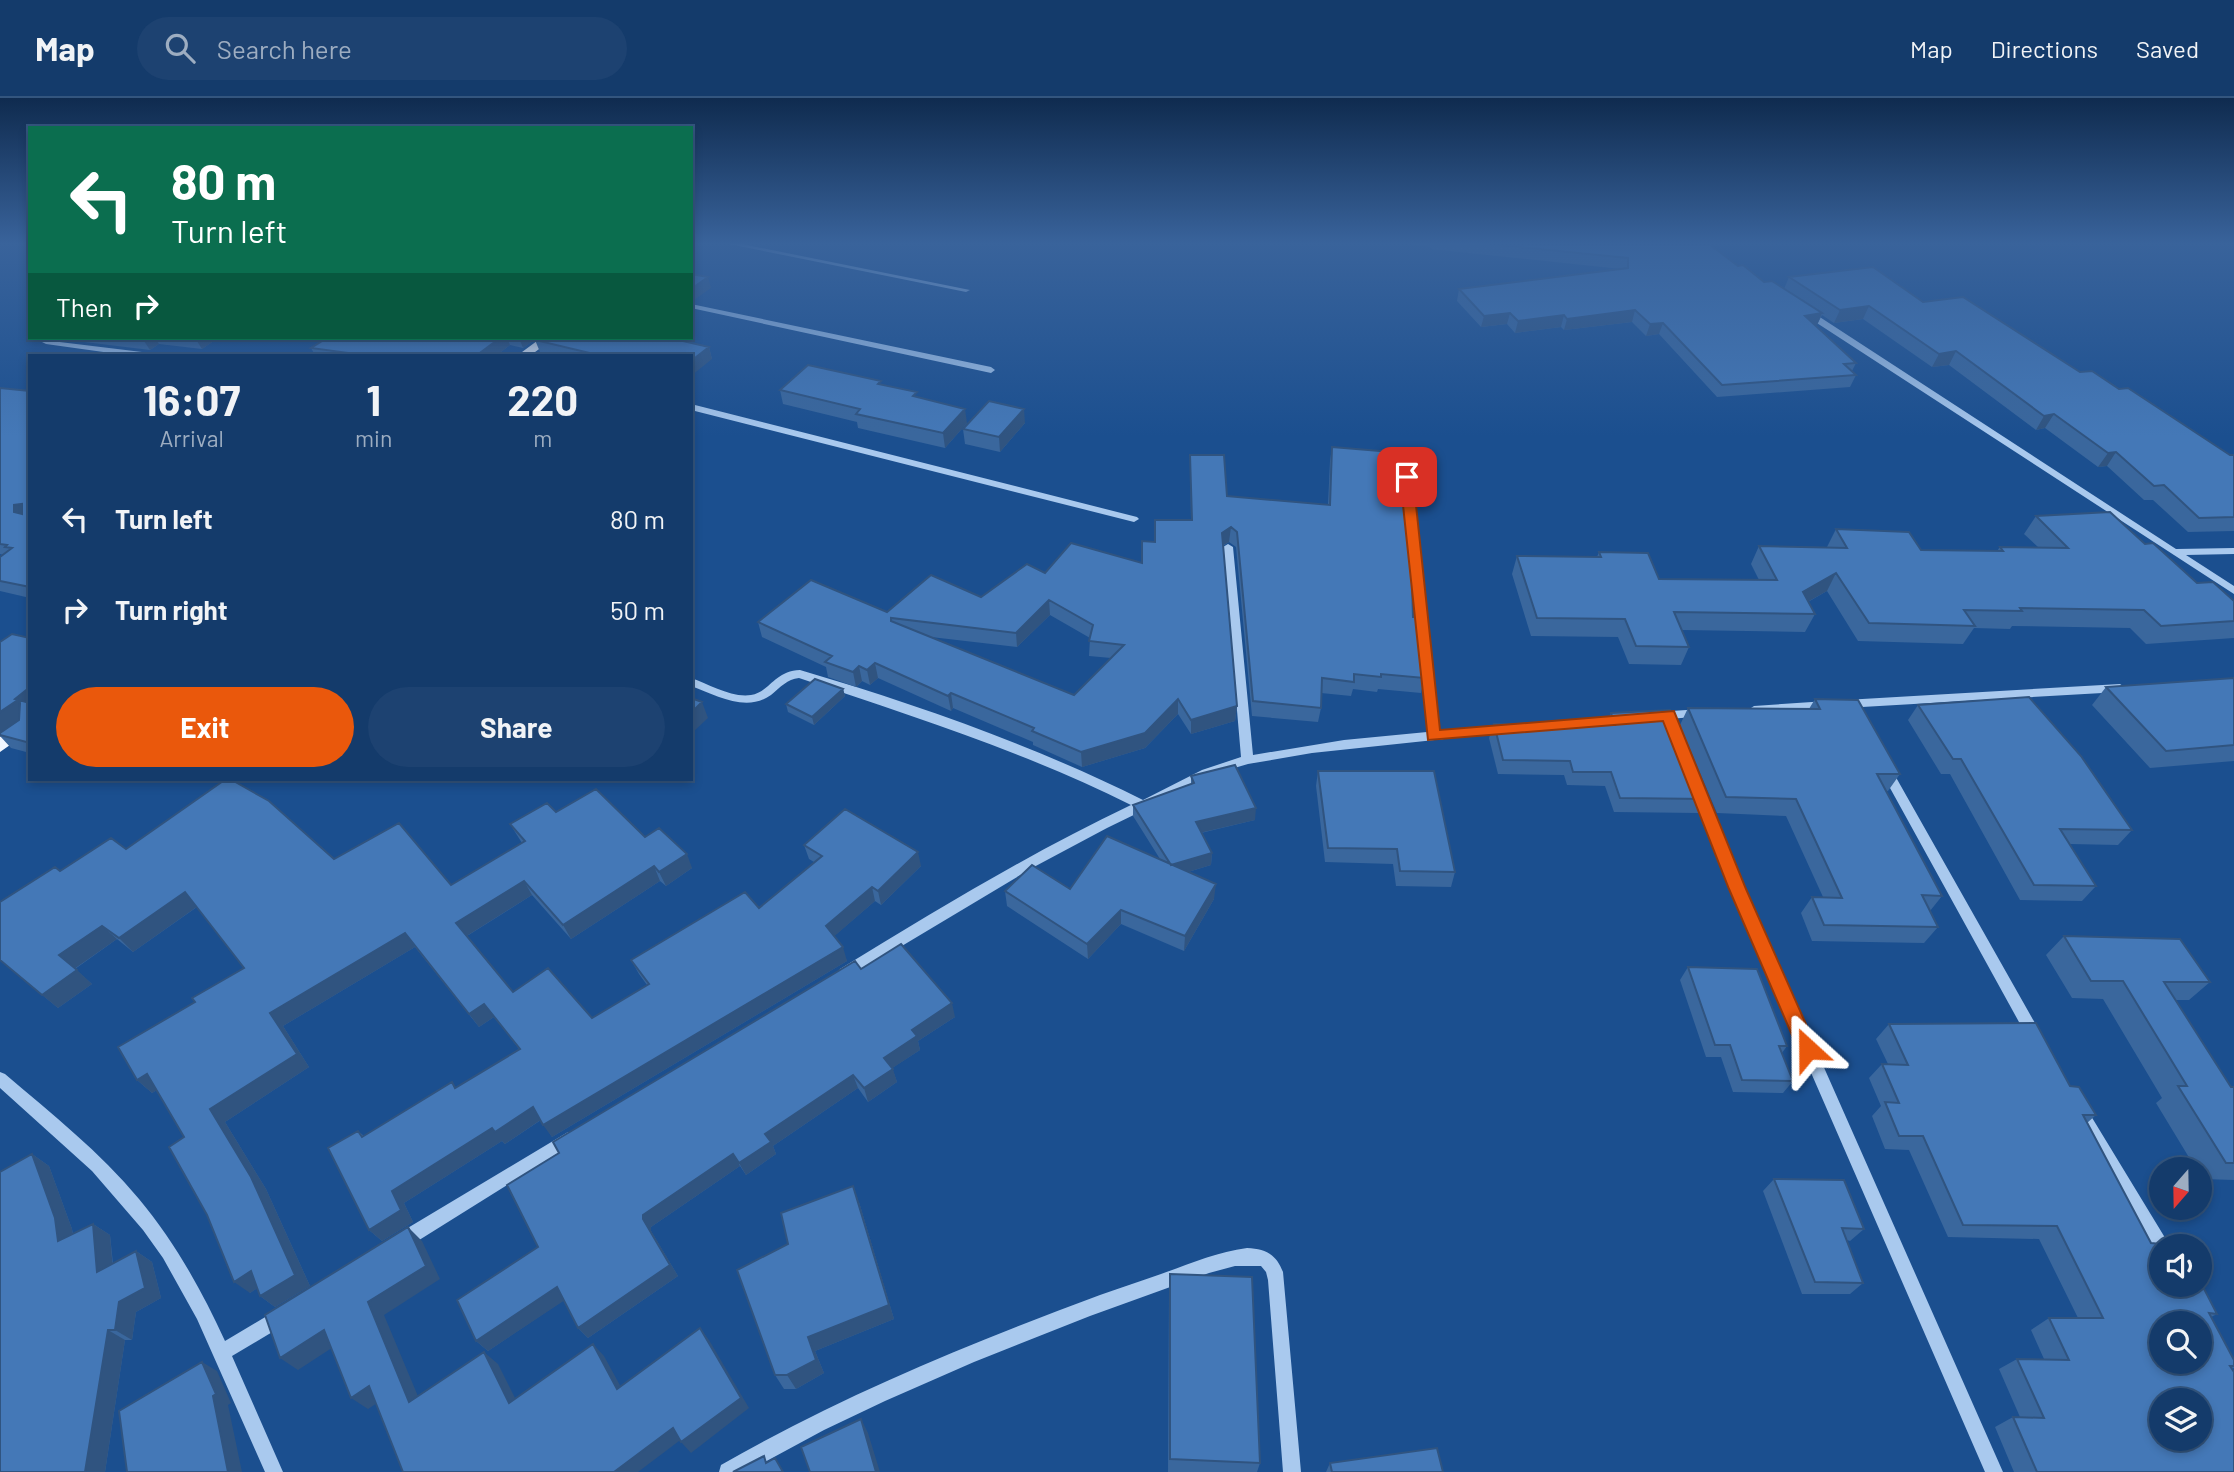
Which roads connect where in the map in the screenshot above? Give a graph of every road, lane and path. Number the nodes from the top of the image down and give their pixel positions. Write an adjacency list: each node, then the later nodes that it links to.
1 (701, 308): 7 (street)
2 (1801, 308): 13 (street)
3 (545, 340): 6 (main road)
4 (46, 342): 5 (street)
5 (135, 354)
6 (525, 354)
7 (991, 370)
8 (693, 408): 10 (street)
9 (1407, 477): 20 (street)
10 (1134, 519)
11 (1228, 547): 22 (street)
12 (2234, 551): 13 (street)
13 (2174, 552): 14 (street)
14 (2234, 591)
15 (693, 683): 25 (street)
16 (2140, 687): 17 (street)
17 (1740, 711)
18 (1713, 712): 20 (street)
19 (28, 724): 21 (main road)
20 (1433, 736): 22 (street)
21 (0, 746)
22 (1248, 760): 25 (street)
23 (1881, 760): 27 (street)
24 (1693, 777): 38 (street)
25 (1142, 805): 26 (street)
26 (828, 983)
27 (2043, 1050)
28 (0, 1079): 34 (street)
29 (2077, 1108): 31 (street)
30 (579, 1133): 32 (street)
31 (2153, 1234)
32 (393, 1247)
33 (289, 1311): 34 (street)
34 (220, 1354): 35 (street)
35 (274, 1472)
36 (728, 1472): 37 (street)
37 (1292, 1472)
38 (1994, 1472)

